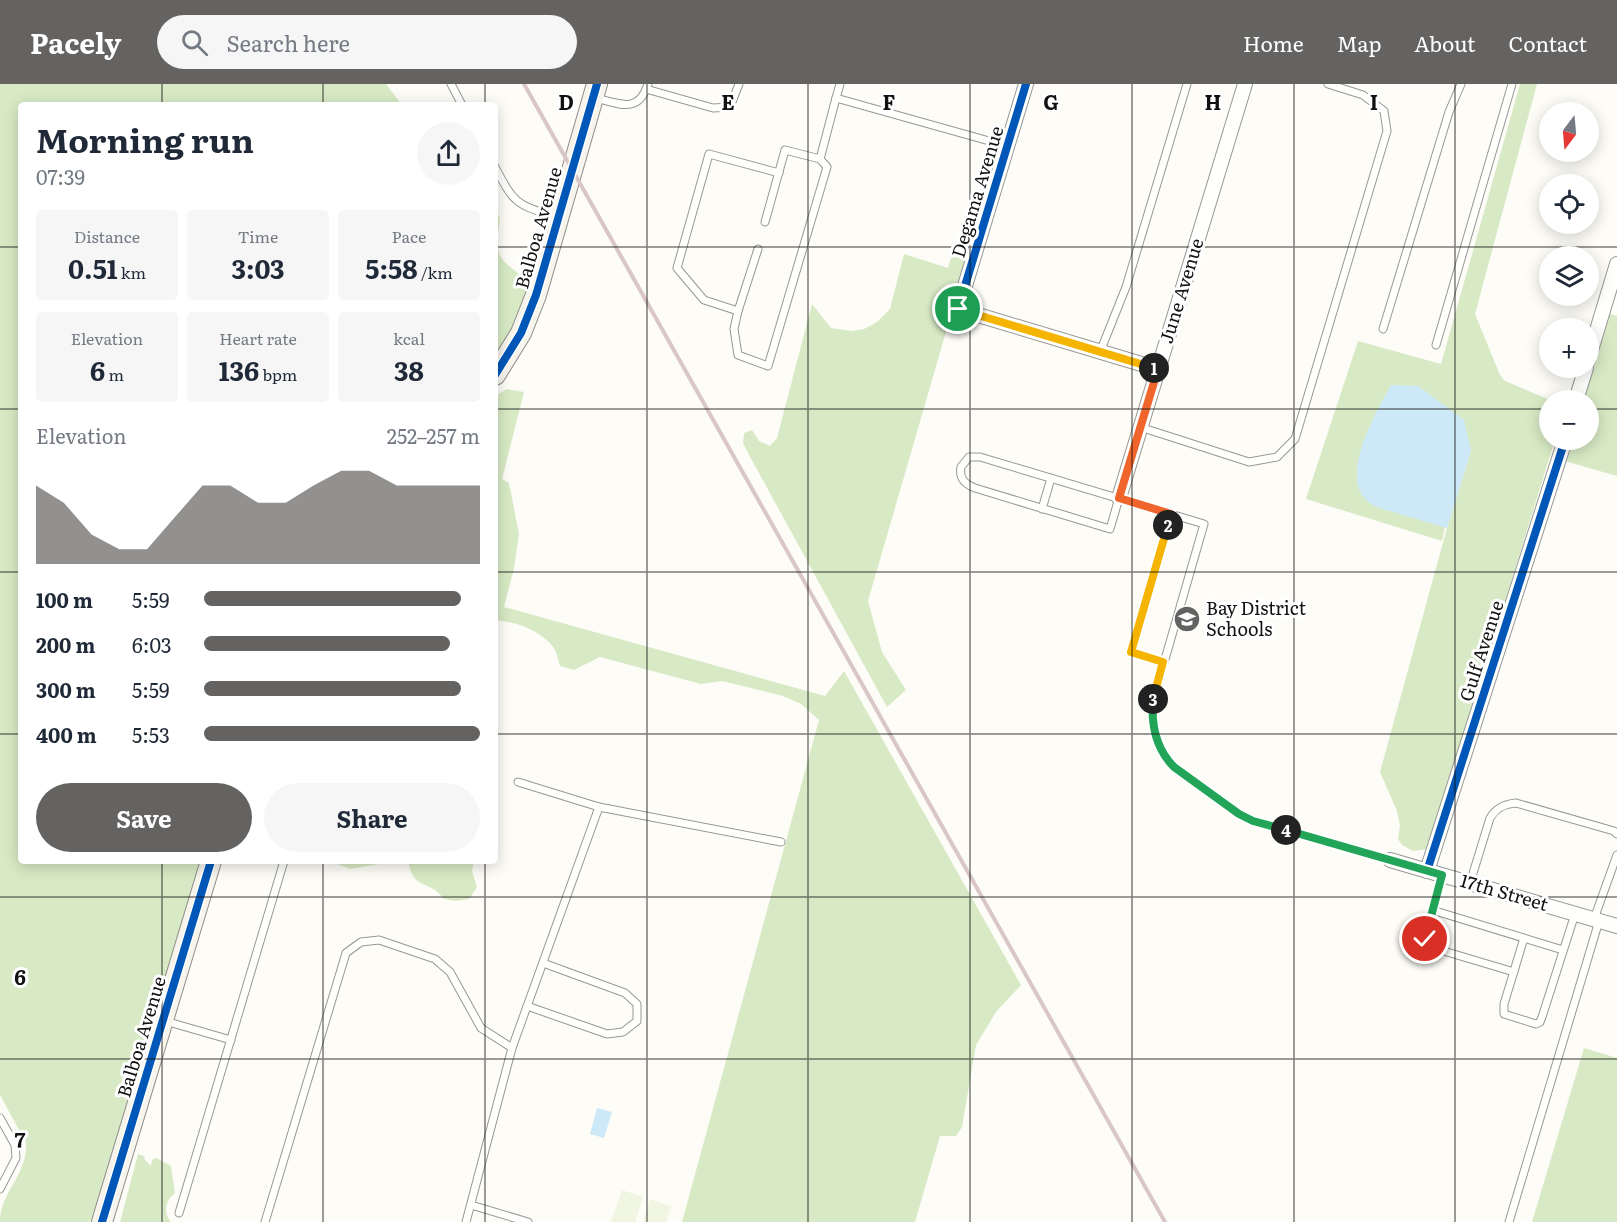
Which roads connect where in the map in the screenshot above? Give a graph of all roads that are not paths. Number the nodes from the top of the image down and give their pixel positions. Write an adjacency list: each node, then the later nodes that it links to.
1 (452, 84): 13 (lane)
2 (739, 84): 10 (lane)
3 (840, 84): 12 (lane)
4 (1026, 84): 14 (street, Degama Avenue)
5 (1187, 84): 26 (lane)
6 (1245, 84): 27 (street, June Avenue)
7 (1328, 84): 29 (lane)
8 (1461, 84): 24 (lane)
9 (1512, 84): 25 (lane)
10 (647, 86): 11 (lane)
11 (595, 90): 18 (street, Balboa Avenue)
12 (836, 98): 14 (lane); 15 (lane)
13 (461, 102)
14 (1008, 146): 26 (street, Degama Avenue)
15 (820, 159): 17 (lane); 22 (lane)
16 (498, 173): 18 (lane)
17 (779, 173): 19 (lane); 22 (lane)
18 (559, 218): 28 (street, Balboa Avenue)
19 (765, 222)
20 (758, 249): 22 (lane)
21 (1617, 264): 23 (street)
22 (738, 311)
23 (1599, 324)
24 (1383, 329)
25 (1436, 345)
26 (1101, 352): 27 (street)
27 (1158, 369): 29 (street, June Avenue)
28 (498, 370)
29 (1140, 427): 32 (street, June Avenue)
30 (1562, 450): 44 (street, Gulf Avenue)
31 (1051, 478): 32 (lane); 33 (lane); 33 (lane)
32 (1119, 498): 33 (lane); 34 (lane)
33 (1042, 509)
34 (1171, 514): 35 (lane); 35 (lane)
35 (1163, 662): 41 (lane)
36 (518, 782): 37 (lane)
37 (599, 807): 39 (lane); 53 (lane)
38 (1617, 834): 46 (lane)
39 (781, 842)
40 (1617, 855): 49 (lane)
41 (1390, 860): 44 (street, 17th Street)
42 (210, 864): 56 (street, Balboa Avenue)
43 (283, 864): 57 (lane)
44 (1427, 871): 45 (street, 17th Street)
45 (1442, 875): 46 (street, 17th Street); 47 (lane)
46 (1470, 883): 48 (street, 17th Street)
47 (1432, 910): 51 (lane); 54 (lane)
48 (1575, 914): 49 (street, 17th Street); 52 (lane)
49 (1596, 920): 50 (street, 17th Street); 67 (lane)
50 (1617, 926)
51 (1524, 938): 52 (lane); 54 (lane)
52 (1563, 950): 54 (lane)
53 (543, 963): 55 (lane); 55 (lane)
54 (1514, 972)
55 (527, 1006): 58 (lane)
56 (163, 1020): 57 (lane); 63 (street, Balboa Avenue)
57 (231, 1040): 62 (lane)
58 (512, 1048): 61 (lane); 64 (lane)
59 (0, 1118): 60 (lane)
60 (0, 1189)
61 (471, 1205): 65 (lane); 66 (lane)
62 (179, 1214)
63 (102, 1222)
64 (265, 1222)
65 (466, 1222)
66 (528, 1222)
67 (1509, 1222)

